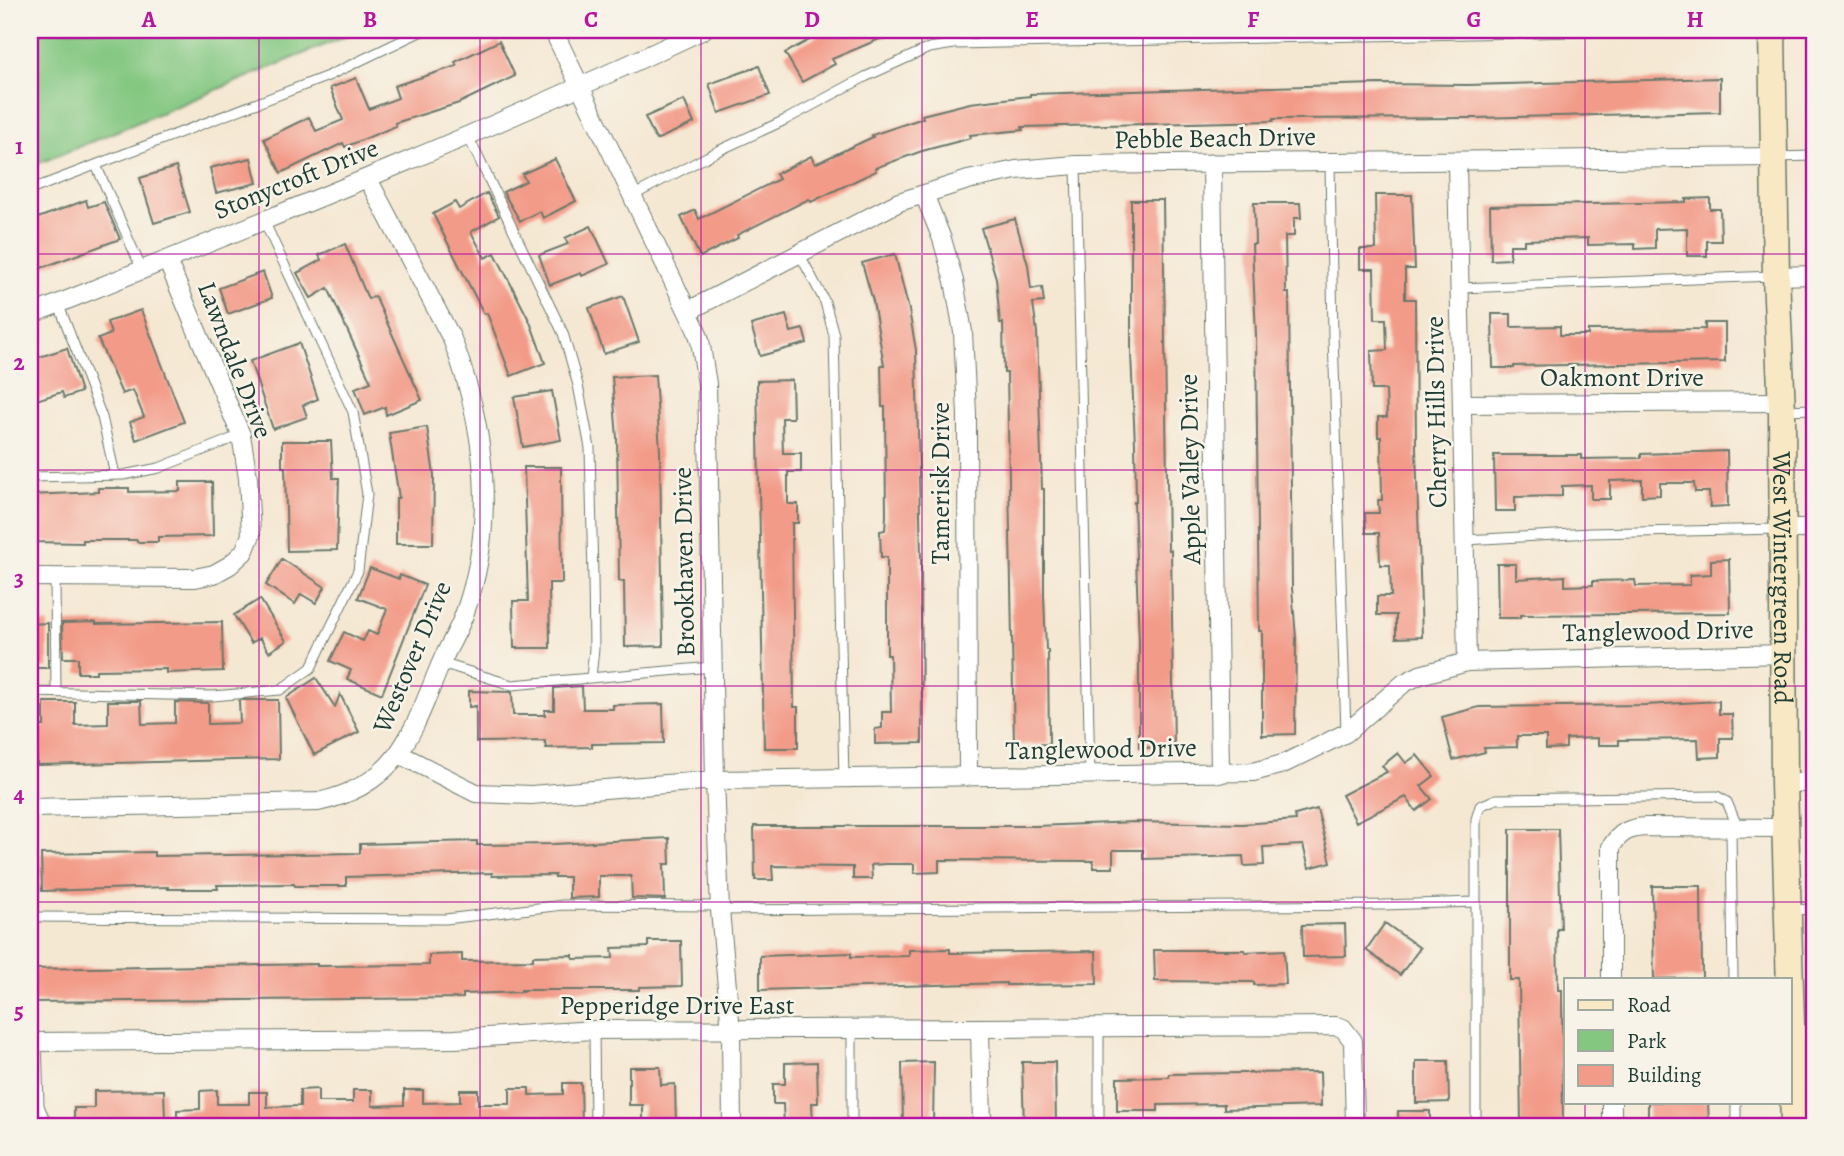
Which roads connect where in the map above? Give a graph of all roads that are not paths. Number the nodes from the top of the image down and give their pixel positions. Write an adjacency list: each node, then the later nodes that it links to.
1 (424, 30): 13 (lane)
2 (553, 30): 6 (street, Brookhaven Drive)
3 (703, 30): 6 (street, Stonycroft Drive)
4 (1679, 30): 18 (lane)
5 (1772, 30): 9 (street, West Wintergreen Road)
6 (581, 88): 7 (street, Stonycroft Drive); 18 (street, Brookhaven Drive)
7 (468, 136): 15 (street, Stonycroft Drive); 44 (lane)
8 (1814, 156): 9 (lane)
9 (1773, 157): 10 (street, Pebble Beach Drive); 24 (street, West Wintergreen Road)
10 (1457, 162): 12 (street, Pebble Beach Drive); 25 (street, Cherry Hills Drive)
11 (1212, 163): 12 (street, Pebble Beach Drive); 14 (street, Pebble Beach Drive); 49 (street, Apple Valley Drive)
12 (1331, 163): 47 (lane)
13 (96, 165): 16 (lane); 22 (lane)
14 (1076, 165): 17 (street, Pebble Beach Drive); 50 (lane)
15 (368, 180): 19 (street, Stonycroft Drive); 42 (street, Westover Drive)
16 (30, 190)
17 (924, 194): 20 (street, Pebble Beach Drive); 51 (street, Tamerisk Drive)
18 (632, 196): 27 (street, Brookhaven Drive)
19 (264, 221): 21 (street, Stonycroft Drive); 45 (lane)
20 (799, 253): 27 (street, Pebble Beach Drive); 52 (lane)
21 (167, 260): 22 (street, Stonycroft Drive); 32 (street, Lawndale Drive)
22 (142, 270): 26 (street, Stonycroft Drive)
23 (1814, 275): 24 (street)
24 (1776, 276): 25 (lane); 30 (street, West Wintergreen Road)
25 (1460, 288): 29 (street, Cherry Hills Drive)
26 (58, 303): 28 (street, Stonycroft Drive); 33 (lane)
27 (688, 311): 43 (street, Brookhaven Drive)
28 (30, 315)
29 (1462, 404): 30 (street, Oakmont Drive); 37 (street, Cherry Hills Drive)
30 (1782, 406): 31 (lane); 36 (street, West Wintergreen Road)
31 (1814, 409)
32 (241, 435): 33 (lane); 39 (street, Lawndale Drive)
33 (115, 475): 34 (lane)
34 (30, 477)
35 (1814, 528): 36 (street)
36 (1783, 529): 37 (lane); 40 (street, West Wintergreen Road)
37 (1465, 540): 41 (street, Cherry Hills Drive)
38 (30, 577): 39 (street, Lawndale Drive)
39 (55, 577): 45 (lane)
40 (1784, 654): 41 (street, Tanglewood Drive); 54 (street, West Wintergreen Road)
41 (1467, 662): 47 (street, Tanglewood Drive)
42 (441, 663): 44 (lane); 48 (street, Westover Drive)
43 (712, 667): 44 (lane); 53 (street, Brookhaven Drive)
44 (591, 677)
45 (56, 691): 46 (lane)
46 (30, 692)
47 (1346, 733): 49 (street, Tanglewood Drive)
48 (398, 754): 53 (street, Tanglewood Drive); 56 (street, Westover Drive)
49 (1220, 774): 50 (street, Tanglewood Drive)
50 (1090, 776): 51 (street, Tanglewood Drive)
51 (968, 777): 52 (street, Tanglewood Drive)
52 (844, 779): 53 (street, Tanglewood Drive)
53 (715, 780): 60 (street, Brookhaven Drive)
54 (1784, 783): 55 (street); 58 (street, West Wintergreen Road)
55 (1814, 783)
56 (30, 808)
57 (1735, 828): 58 (street); 59 (lane); 63 (street); 64 (lane)
58 (1786, 828): 61 (street, West Wintergreen Road)
59 (1475, 902): 60 (lane); 81 (lane)
60 (720, 908): 62 (lane); 69 (street, Brookhaven Drive)
61 (1801, 910): 70 (street, West Wintergreen Road)
62 (30, 917)
63 (1611, 978)
64 (1733, 978)
65 (1099, 1028): 66 (street, Pepperidge Drive East); 79 (lane); 80 (street, Pepperidge Drive East)
66 (980, 1029): 68 (street, Pepperidge Drive East); 78 (street)
67 (594, 1030): 69 (street, Pepperidge Drive East); 71 (street, Pepperidge Drive East); 75 (lane)
68 (852, 1030): 69 (street, Pepperidge Drive East); 77 (lane)
69 (731, 1031): 76 (street, Brookhaven Drive)
70 (1803, 1035): 84 (street, West Wintergreen Road)
71 (34, 1042): 74 (lane)
72 (1612, 1104): 82 (street)
73 (1735, 1104): 83 (lane)
74 (48, 1126)
75 (595, 1126)
76 (732, 1126)
77 (852, 1126)
78 (982, 1126)
79 (1099, 1126)
80 (1355, 1126)
81 (1476, 1126)
82 (1612, 1126)
83 (1736, 1126)
84 (1794, 1126)

